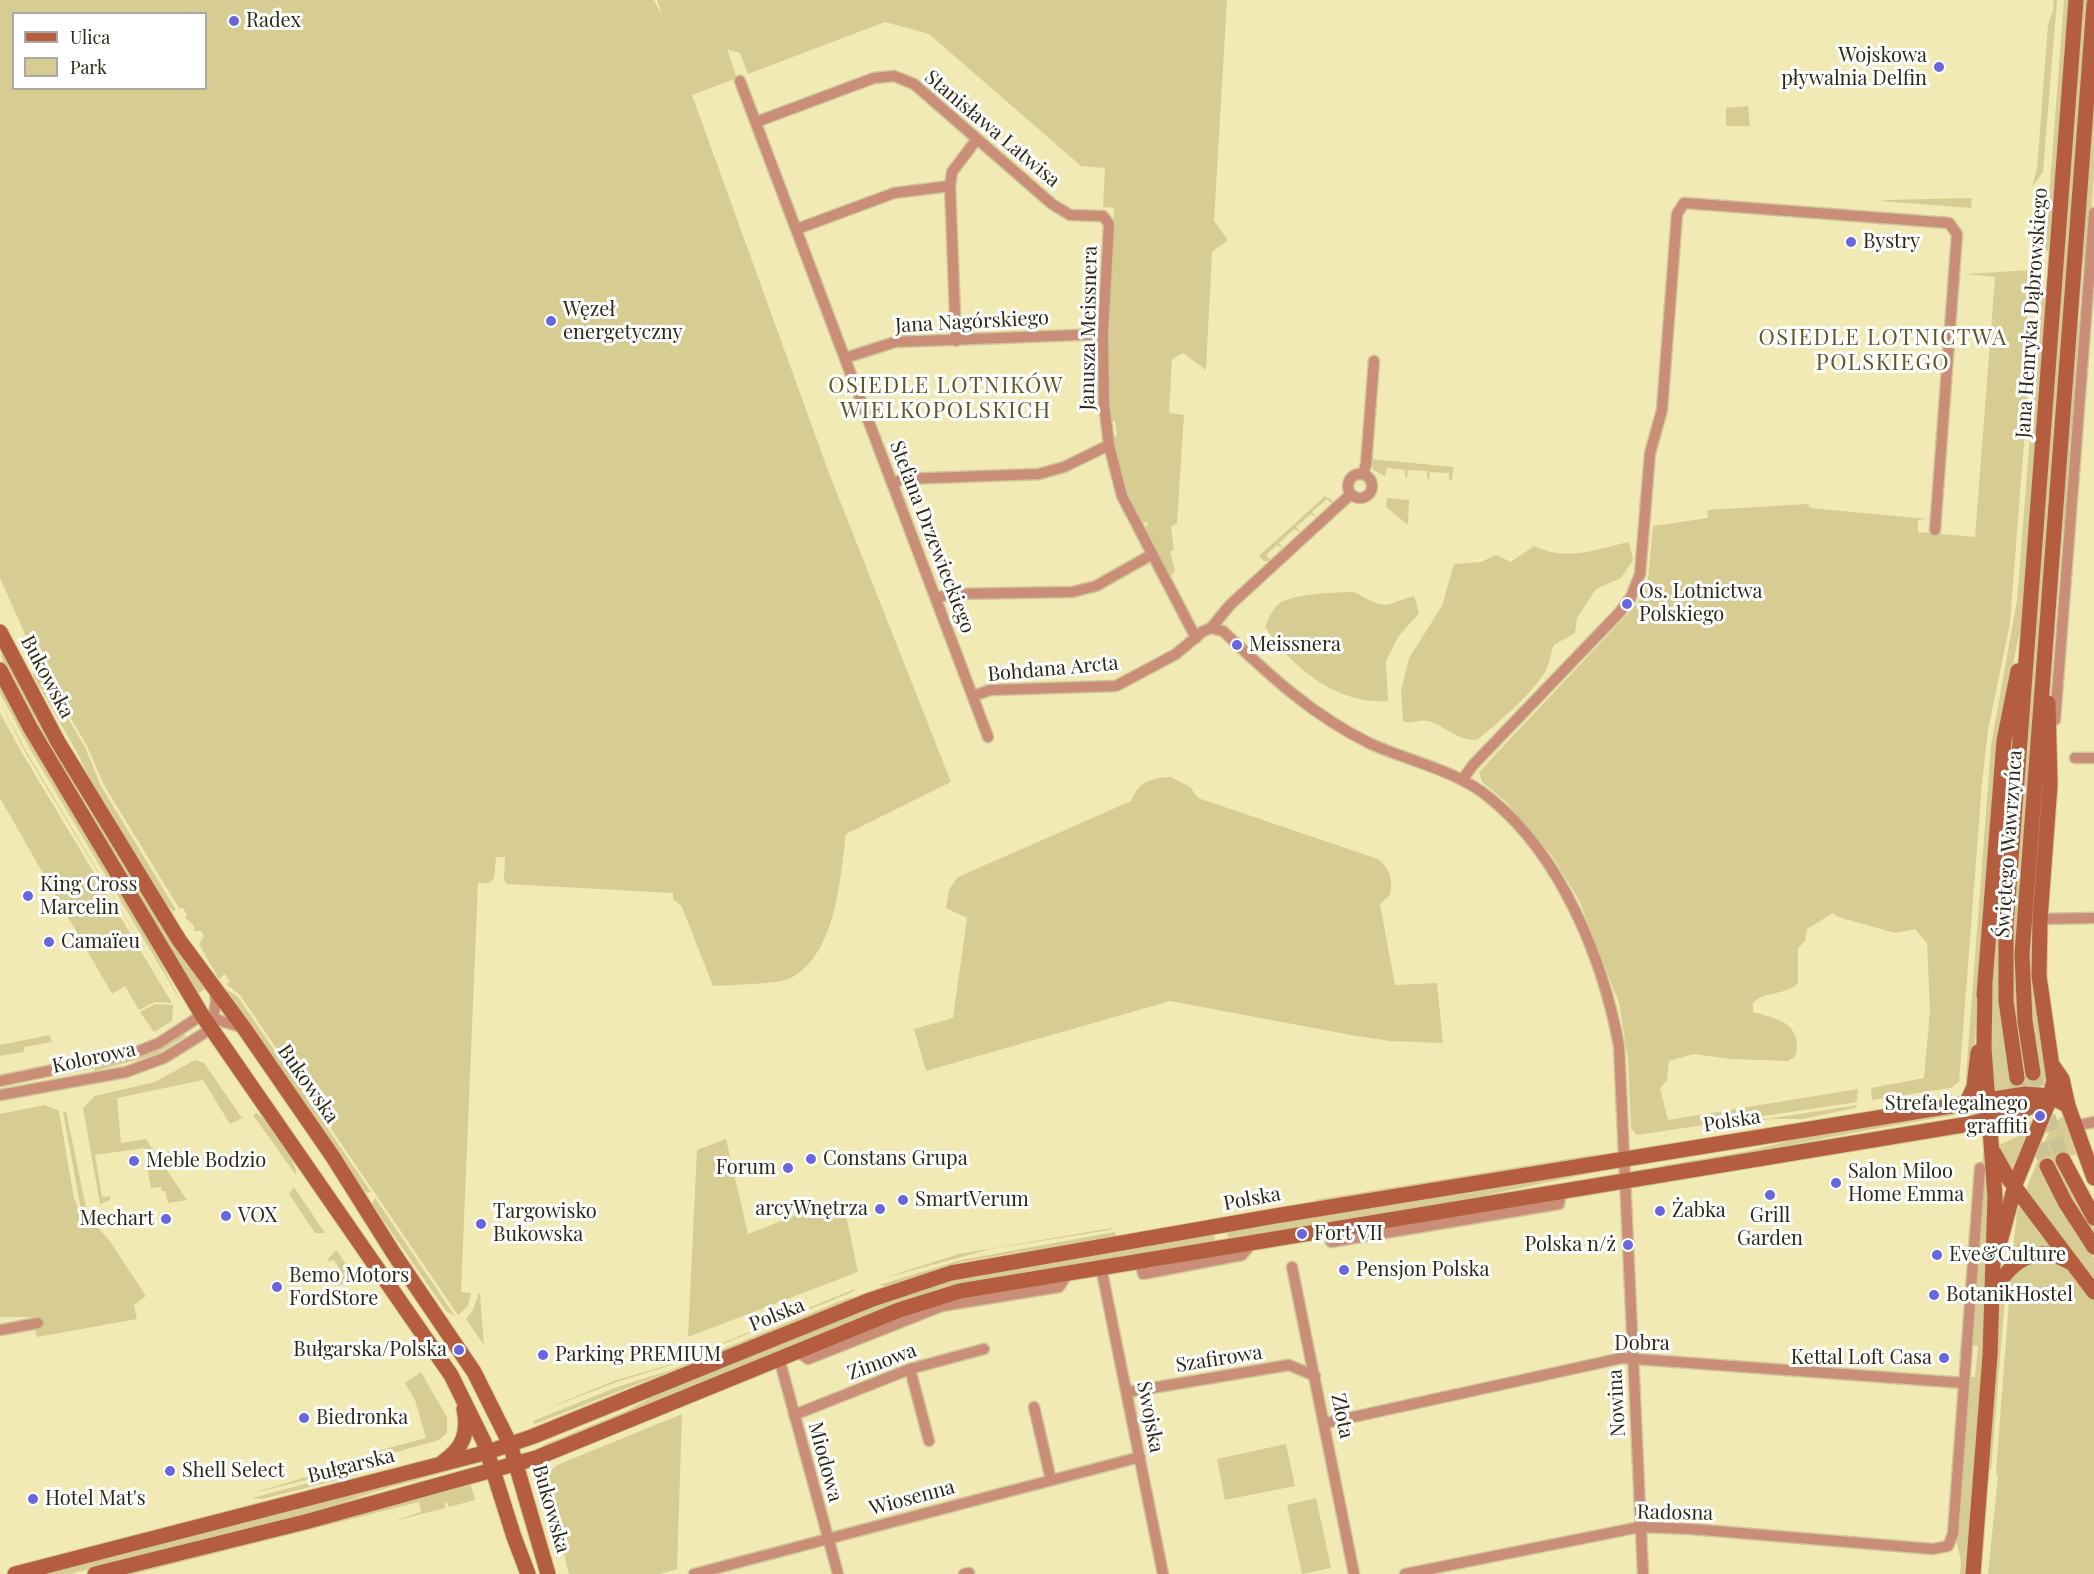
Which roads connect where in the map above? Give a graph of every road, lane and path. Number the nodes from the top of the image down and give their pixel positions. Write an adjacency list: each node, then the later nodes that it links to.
1 (2076, 0): 24 (main road, Jana Henryka Dąbrowskiego)
2 (2094, 4): 22 (main road, Jana Henryka Dąbrowskiego)
3 (740, 81): 4 (street, Stefana Drzewieckiego)
4 (756, 122): 5 (street, Stanisława Latwisa); 9 (street, Stefana Drzewieckiego)
5 (978, 139): 6 (street); 8 (street, Stanisława Latwisa)
6 (950, 186): 9 (street); 11 (street)
7 (2094, 213): 12 (street)
8 (1103, 216): 10 (street, Janusza Meissnera)
9 (797, 229): 13 (street, Stefana Drzewieckiego)
10 (1103, 334): 11 (street, Jana Nagórskiego); 15 (street, Janusza Meissnera)
11 (956, 341): 13 (street, Jana Nagórskiego)
12 (2089, 353): 32 (street)
13 (845, 358): 17 (street, Stefana Drzewieckiego)
14 (1374, 361): 16 (street)
15 (1109, 445): 17 (street); 20 (street, Janusza Meissnera)
16 (1363, 474): 18 (street); 18 (street)
17 (893, 483): 21 (street, Stefana Drzewieckiego)
18 (1351, 494): 23 (street, Bohdana Arcta)
19 (1935, 530): 33 (street)
20 (1151, 555): 21 (street); 26 (street, Janusza Meissnera)
21 (936, 598): 28 (street, Stefana Drzewieckiego)
22 (2047, 618): 32 (main road); 41 (main road, Świętego Wawrzyńca)
23 (1211, 628): 26 (street, Bohdana Arcta); 33 (street, Nowina)
24 (2029, 629): 36 (main road); 42 (main road, Świętego Wawrzyńca)
25 (0, 632): 37 (main road, Bukowska)
26 (1196, 638): 28 (street, Bohdana Arcta)
27 (0, 670): 38 (main road, Bukowska)
28 (973, 696): 29 (street, Stefana Drzewieckiego)
29 (988, 737)
30 (2075, 758): 31 (street)
31 (2094, 758)
32 (2050, 771): 35 (main road)
33 (1462, 780): 54 (street, Nowina)
34 (2094, 918): 35 (street)
35 (2040, 919): 40 (main road)
36 (1985, 987): 46 (main road); 47 (main road)
37 (214, 988): 38 (street); 39 (main road, Bukowska)
38 (209, 1021): 39 (street); 43 (street, Kolorowa); 44 (street, Kolorowa); 78 (main road, Bukowska)
39 (244, 1028): 83 (main road, Bukowska)
40 (2053, 1066): 45 (main road); 48 (main road)
41 (2034, 1073)
42 (2016, 1078)
43 (0, 1081)
44 (0, 1095)
45 (2050, 1096): 46 (main road, Polska); 48 (main road, Polska); 49 (main road, Polska); 60 (main road)
46 (1989, 1100): 47 (main road, Polska); 49 (main road)
47 (1966, 1104): 54 (main road, Polska)
48 (2068, 1106): 52 (main road)
49 (1989, 1117): 51 (main road, Polska); 53 (main road)
50 (2094, 1122): 52 (street)
51 (1970, 1124): 53 (main road); 59 (main road, Polska)
52 (2075, 1126): 58 (main road)
53 (1990, 1142): 60 (main road); 63 (main road)
54 (1624, 1160): 59 (street, Nowina); 83 (main road, Polska)
55 (2063, 1160): 61 (main road)
56 (2047, 1166): 62 (main road)
57 (1980, 1168): 76 (street)
58 (2094, 1178)
59 (1625, 1180): 66 (main road, Polska); 73 (street, Nowina)
60 (2014, 1187): 63 (main road); 64 (main road)
61 (2094, 1218)
62 (2094, 1247)
63 (1993, 1254): 68 (main road)
64 (2073, 1265): 67 (main road); 68 (main road)
65 (1292, 1266): 75 (street, Złota)
66 (1101, 1267): 72 (main road, Polska); 77 (street, Swojska)
67 (2094, 1292)
68 (1991, 1302): 102 (main road)
69 (38, 1323): 70 (street)
70 (0, 1330)
71 (984, 1349): 74 (street, Zimowa)
72 (779, 1358): 80 (street, Miodowa); 86 (main road, Polska)
73 (1633, 1358): 76 (street, Dobra); 81 (street, Dobra); 90 (street, Nowina)
74 (910, 1369): 80 (street, Zimowa); 82 (street)
75 (1315, 1376): 77 (street, Szafirowa); 81 (street, Złota)
76 (1964, 1383): 90 (street, Radosna)
77 (1128, 1392): 85 (street, Swojska)
78 (462, 1394): 84 (main road, Bukowska); 87 (main road)
79 (1034, 1407): 89 (street)
80 (794, 1415): 91 (street, Miodowa)
81 (1326, 1423): 99 (street, Złota)
82 (928, 1441)
83 (510, 1444): 84 (main road, Polska); 86 (main road, Bukowska)
84 (488, 1452): 87 (main road, Bułgarska); 88 (main road, Bukowska)
85 (1140, 1457): 89 (street, Wiosenna); 98 (street, Swojska)
86 (517, 1464): 88 (main road, Polska); 95 (main road, Bukowska)
87 (438, 1466): 92 (main road, Bułgarska)
88 (495, 1471): 93 (main road, Bułgarska); 94 (main road, Bukowska)
89 (1051, 1480): 91 (street, Wiosenna)
90 (1640, 1527): 100 (street, Radosna); 101 (street, Nowina)
91 (828, 1539): 96 (street, Wiosenna); 97 (street, Miodowa)
92 (15, 1574)
93 (95, 1574)
94 (528, 1574)
95 (548, 1574)
96 (694, 1574)
97 (838, 1574)
98 (1163, 1574)
99 (1354, 1574)
100 (1404, 1574)
101 (1642, 1574)
102 (1973, 1574)

